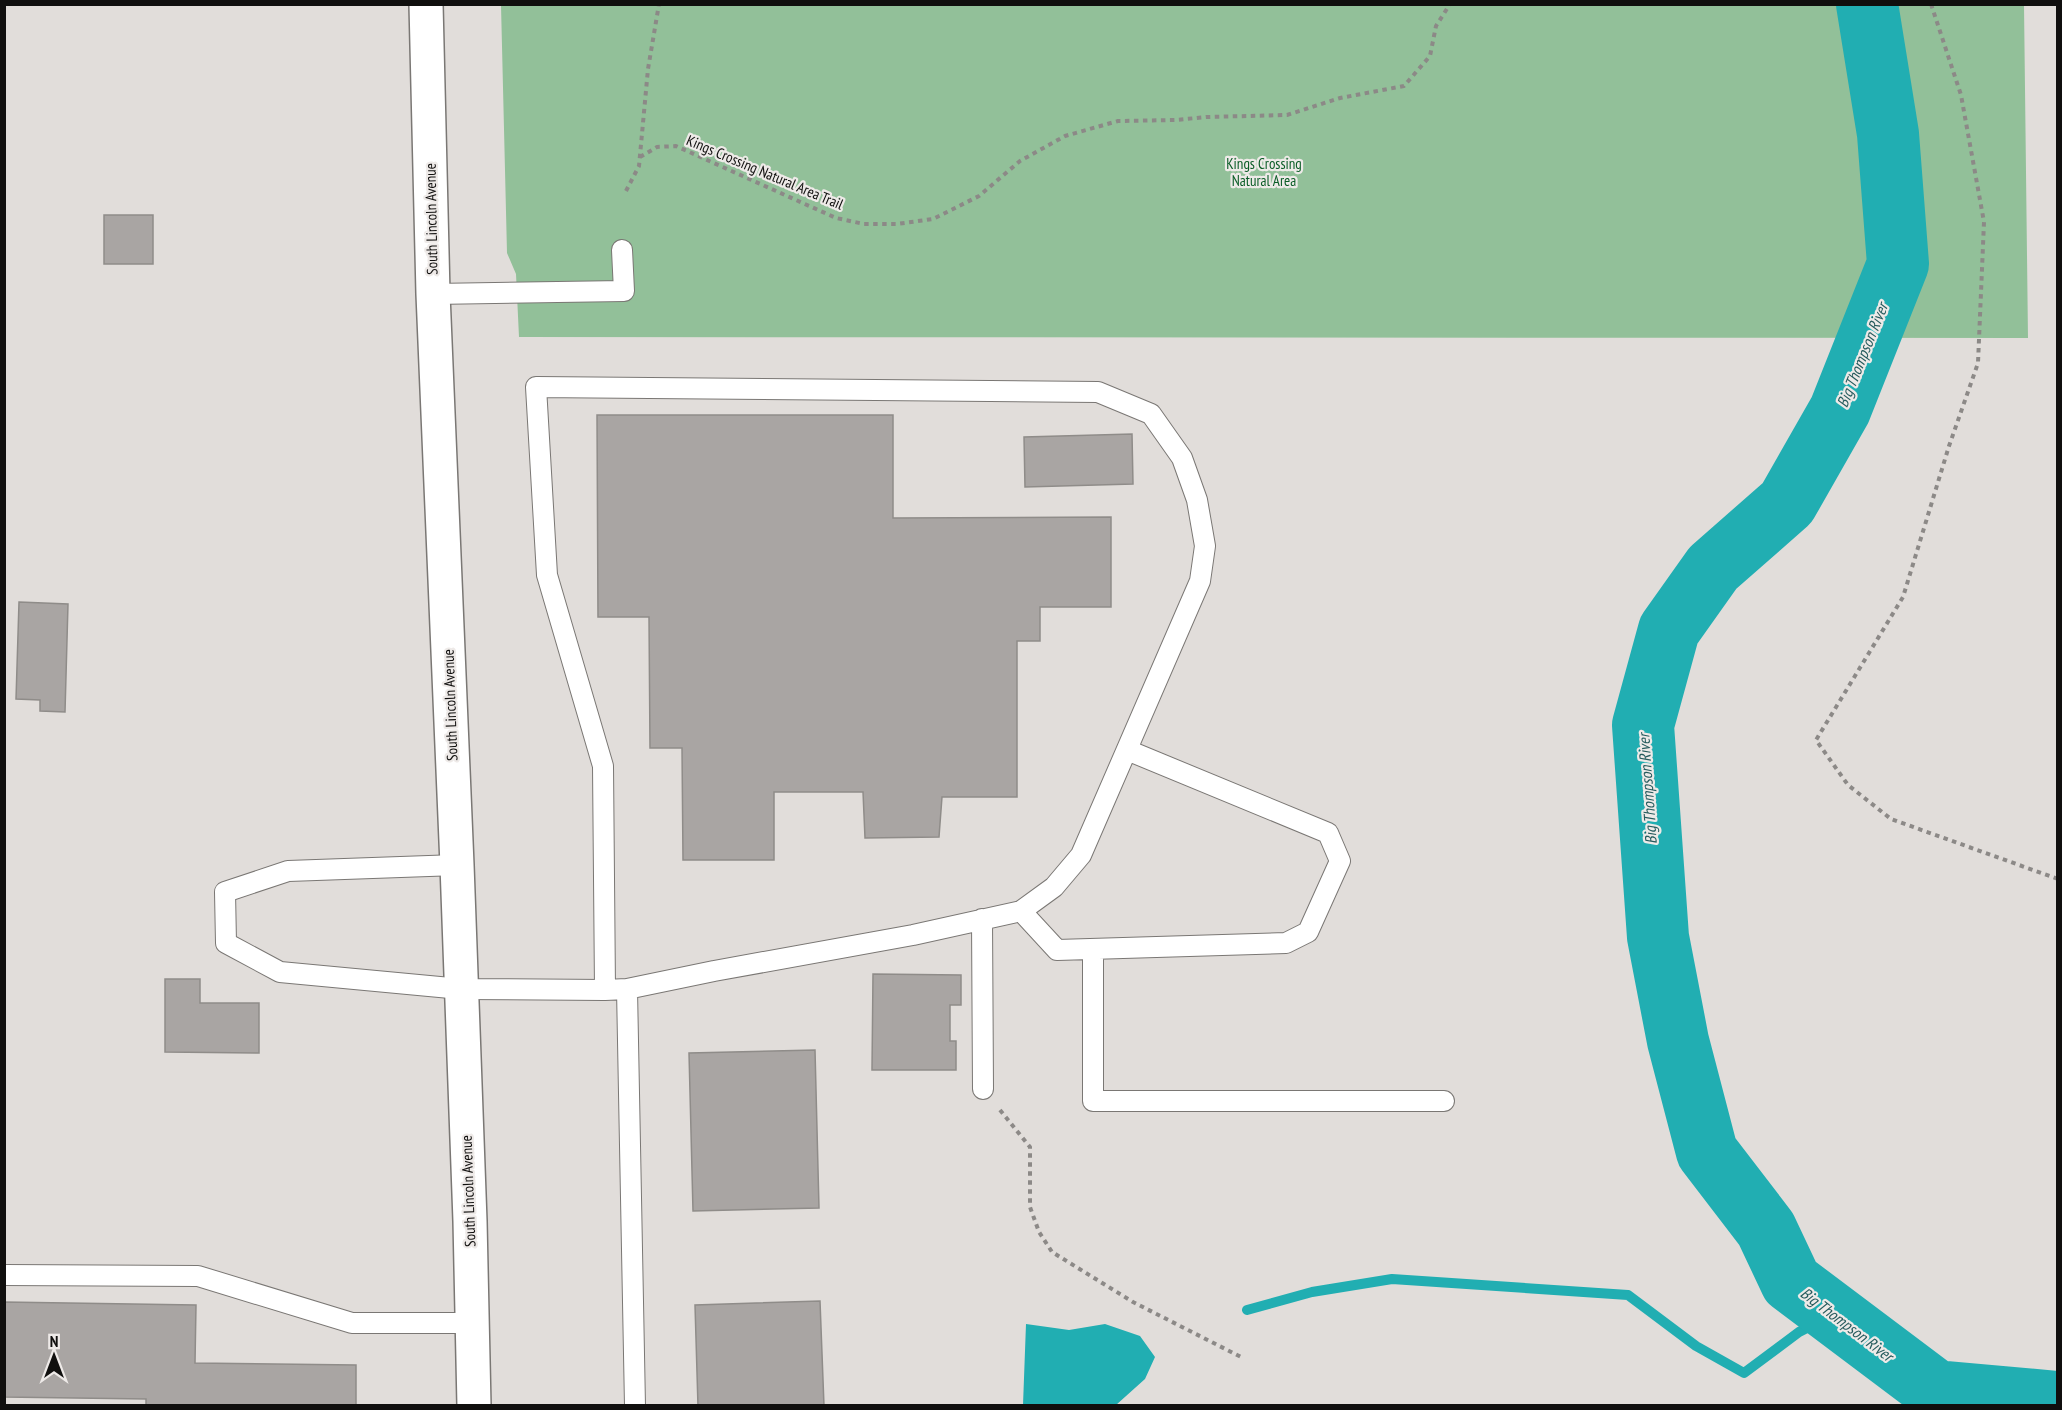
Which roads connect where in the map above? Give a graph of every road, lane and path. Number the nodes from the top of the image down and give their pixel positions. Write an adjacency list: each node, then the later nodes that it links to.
1 (426, 4): 8 (highway, South Lincoln Avenue)
2 (659, 4): 5 (path)
3 (1450, 4): 5 (path, Kings Crossing Natural Area Trail)
4 (1931, 4): 11 (path)
5 (640, 157): 6 (path)
6 (626, 191)
7 (622, 250): 8 (lane)
8 (433, 294): 10 (highway, South Lincoln Avenue)
9 (1126, 750): 12 (lane); 14 (lane); 17 (lane)
10 (457, 865): 15 (highway, South Lincoln Avenue); 15 (lane)
11 (2058, 879)
12 (1021, 910): 13 (lane); 14 (lane)
13 (982, 919): 16 (lane); 18 (lane)
14 (1093, 949): 19 (lane)
15 (461, 989): 17 (lane); 21 (highway, South Lincoln Avenue)
16 (627, 989): 17 (lane); 24 (lane)
17 (605, 990)
18 (983, 1089): 22 (path)
19 (1444, 1101)
20 (4, 1275): 21 (lane)
21 (472, 1323): 23 (highway, South Lincoln Avenue)
22 (1241, 1357)
23 (474, 1406)
24 (635, 1406)

